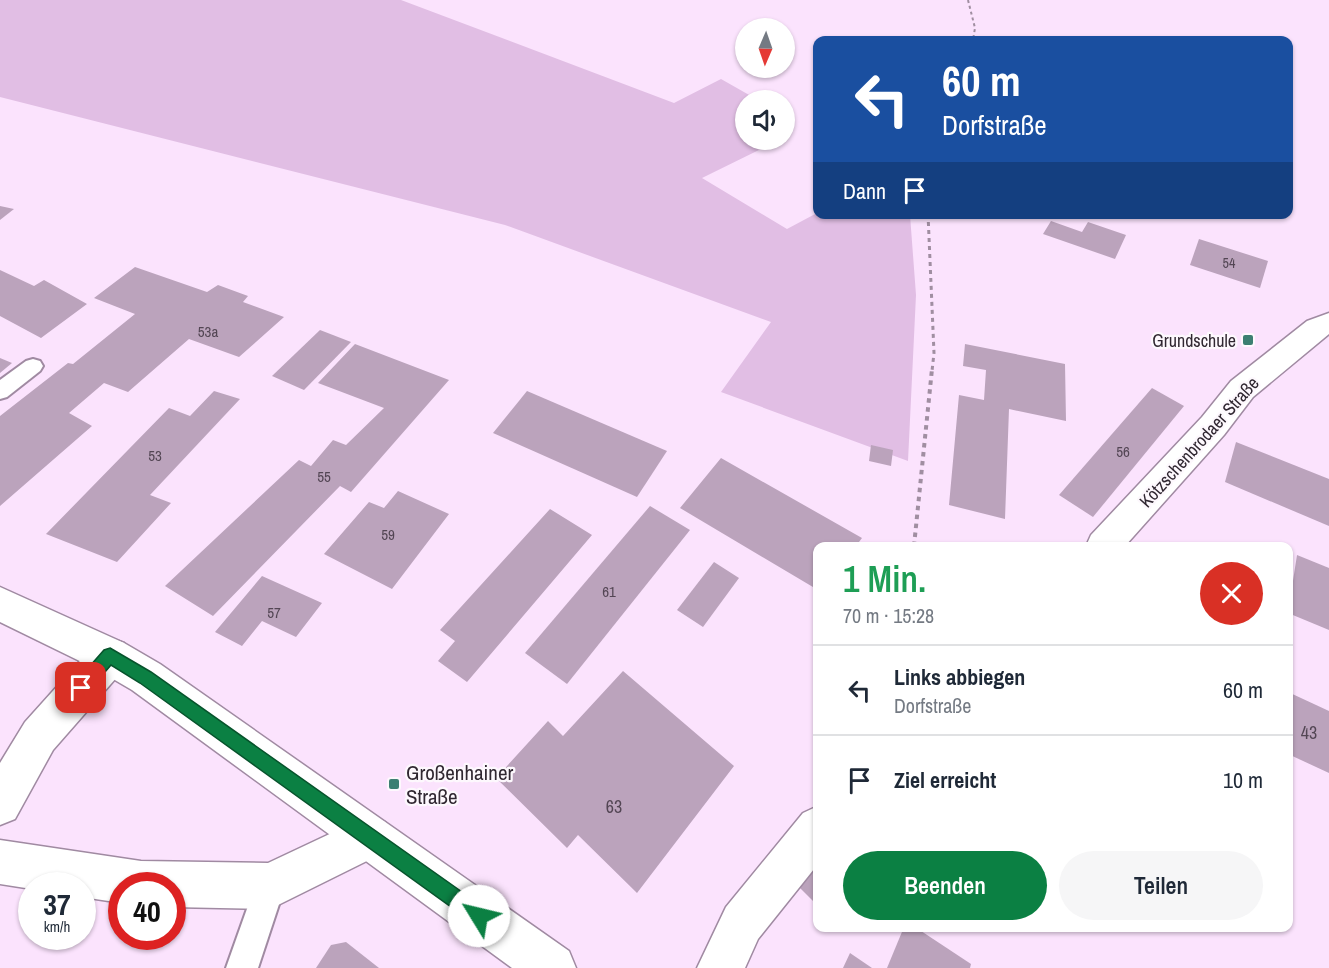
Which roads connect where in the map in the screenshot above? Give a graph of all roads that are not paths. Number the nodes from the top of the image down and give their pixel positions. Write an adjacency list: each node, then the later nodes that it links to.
1 (1329, 323): 4 (street, Kötzschenbrodaer Straße)
2 (33, 366): 3 (lane)
3 (0, 391)
4 (1107, 542)
5 (0, 604): 6 (street)
6 (110, 656): 7 (street); 9 (street)
7 (0, 804)
8 (813, 834): 14 (street)
9 (370, 837): 11 (street); 13 (street)
10 (0, 862): 11 (street)
11 (270, 886): 12 (lane)
12 (242, 968)
13 (552, 968)
14 (721, 968)

